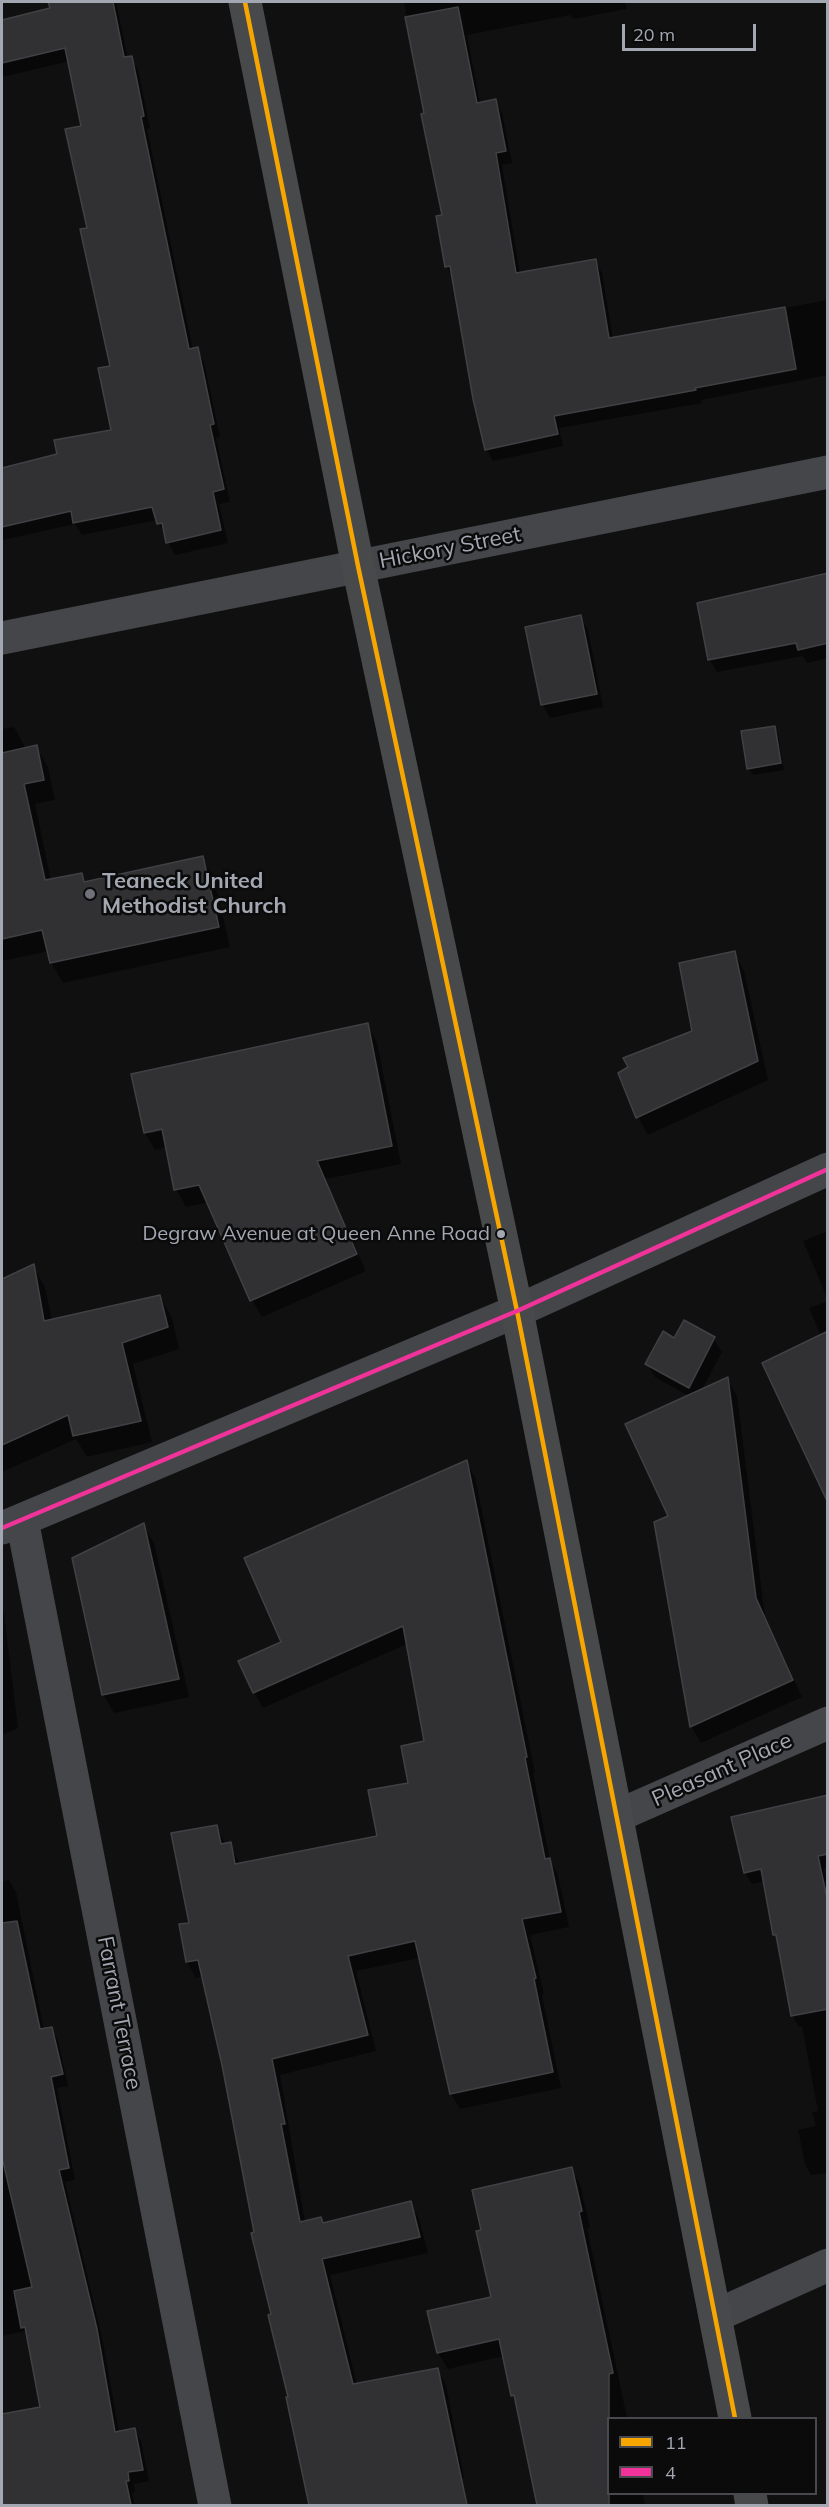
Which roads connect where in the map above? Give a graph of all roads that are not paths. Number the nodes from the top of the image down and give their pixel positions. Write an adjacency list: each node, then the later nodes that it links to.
1 (245, 2): 3 (main road)
2 (828, 472): 3 (street, Hickory Street)
3 (358, 566): 4 (street, Hickory Street); 6 (main road)
4 (2, 638)
5 (828, 1169): 6 (street)
6 (517, 1311): 7 (street); 9 (main road)
7 (12, 1524): 13 (street, Farrant Terrace)
8 (828, 1723): 9 (street, Pleasant Place)
9 (617, 1816): 11 (main road)
10 (828, 2265): 11 (street)
11 (715, 2316): 12 (main road)
12 (735, 2417)
13 (215, 2505)

